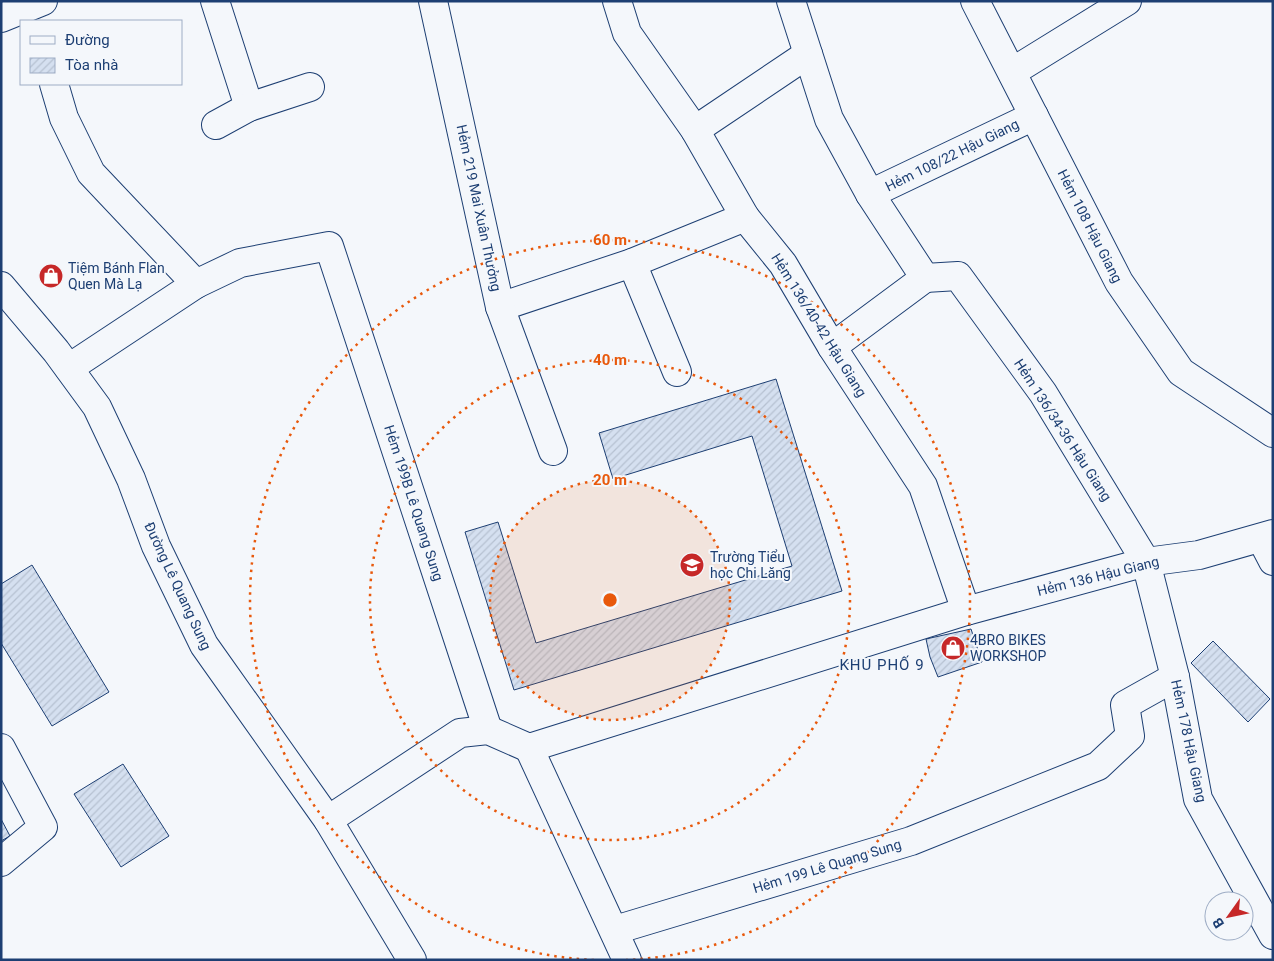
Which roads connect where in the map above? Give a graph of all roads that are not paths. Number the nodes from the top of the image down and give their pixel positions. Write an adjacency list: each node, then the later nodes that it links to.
1 (43, 1): 8 (street)
2 (215, 1): 13 (street)
3 (433, 1): 23 (street, Hẻm 219 Mai Xuân Thưởng)
4 (617, 1): 16 (street, Hẻm 136/40-42 Hậu Giang)
5 (791, 1): 9 (street)
6 (975, 1): 10 (street, Hẻm 108 Hậu Giang)
7 (1127, 1): 10 (street)
8 (15, 13)
9 (808, 54): 16 (street); 17 (street)
10 (1012, 72): 14 (street, Hẻm 108 Hậu Giang)
11 (54, 85): 21 (street)
12 (310, 87): 13 (street)
13 (249, 107): 15 (street)
14 (1034, 116): 17 (street, Hẻm 108/22 Hậu Giang); 27 (street, Hẻm 108 Hậu Giang)
15 (216, 125)
16 (695, 130): 18 (street, Hẻm 136/40-42 Hậu Giang)
17 (870, 194): 20 (street)
18 (745, 217): 19 (street, Hẻm 219 Mai Xuân Thưởng); 24 (street, Hẻm 136/40-42 Hậu Giang)
19 (632, 263): 23 (street, Hẻm 219 Mai Xuân Thưởng); 26 (street)
20 (925, 278): 24 (street); 30 (street, Hẻm 136/34-36 Hậu Giang)
21 (196, 284): 25 (street); 33 (street, Hẻm 199B Lê Quang Sung)
22 (1, 286): 25 (street, Đường Lê Quang Sung)
23 (500, 307): 28 (street)
24 (832, 347): 31 (street, Hẻm 136/40-42 Hậu Giang)
25 (69, 368): 36 (street, Đường Lê Quang Sung)
26 (677, 372)
27 (1273, 433)
28 (553, 452)
29 (1269, 545): 30 (street, Hẻm 136 Hậu Giang)
30 (1146, 562): 31 (street, Hẻm 136 Hậu Giang); 32 (street, Hẻm 178 Hậu Giang)
31 (966, 611): 35 (street)
32 (1175, 677): 38 (street, Hẻm 199 Lê Quang Sung); 39 (street, Hẻm 178 Hậu Giang)
33 (488, 730): 35 (street); 36 (street)
34 (1, 748): 37 (street)
35 (529, 748): 38 (street)
36 (328, 820): 40 (street, Đường Lê Quang Sung)
37 (1, 862)
38 (614, 930): 41 (street)
39 (1273, 935)
40 (412, 960)
41 (627, 960)

